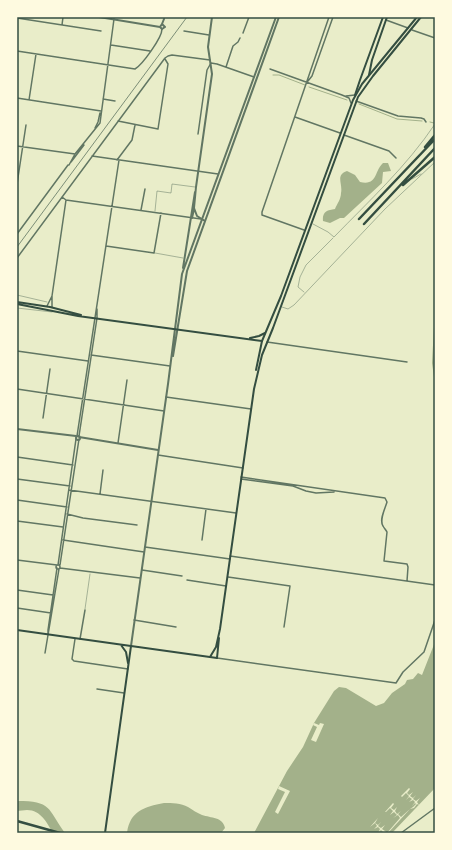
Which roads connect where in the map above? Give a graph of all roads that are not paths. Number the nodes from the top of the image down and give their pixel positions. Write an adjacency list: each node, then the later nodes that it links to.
1 (63, 17): 18 (street)
2 (99, 17): 13 (street)
3 (212, 17): 27 (street)
4 (249, 17): 26 (street)
5 (276, 17): 37 (street)
6 (280, 17): 39 (street)
7 (329, 17): 44 (street)
8 (333, 17): 44 (street)
9 (379, 17): 15 (street)
10 (419, 17): 21 (main road); 23 (main road)
11 (17, 18): 12 (street)
12 (24, 18): 18 (street)
13 (110, 18): 17 (street)
14 (164, 18): 19 (street)
15 (383, 18): 16 (main road); 47 (main road)
16 (387, 18): 21 (street); 42 (main road)
17 (114, 20): 20 (street); 30 (street)
18 (62, 25): 24 (street)
19 (163, 25): 20 (street); 22 (street)
20 (160, 27): 22 (street)
21 (408, 28): 23 (main road); 42 (main road)
22 (162, 30): 32 (street)
23 (412, 30): 29 (street); 45 (main road)
24 (101, 31)
25 (184, 31): 27 (street)
26 (243, 33)
27 (209, 35): 35 (street)
28 (240, 38): 40 (street)
29 (435, 38)
30 (111, 45): 32 (street); 38 (street)
31 (17, 51): 33 (street)
32 (150, 51): 38 (street)
33 (36, 54): 38 (street); 49 (street)
34 (164, 59): 35 (street); 56 (street); 60 (street)
35 (210, 60): 36 (street)
36 (211, 63): 40 (street); 62 (street); 75 (street)
37 (258, 64): 39 (street); 43 (street)
38 (108, 66): 50 (street)
39 (262, 66): 78 (street)
40 (226, 67): 43 (street)
41 (270, 69): 44 (street)
42 (369, 75): 45 (main road); 47 (main road)
43 (254, 77): 77 (street)
44 (307, 82): 46 (street); 55 (street)
45 (366, 85): 51 (main road)
46 (342, 95): 47 (street); 53 (street)
47 (355, 95): 53 (main road)
48 (17, 98): 49 (street)
49 (29, 100): 54 (street)
50 (103, 100): 52 (street); 54 (street)
51 (356, 100): 57 (street); 63 (main road)
52 (115, 101)
53 (351, 103): 61 (main road)
54 (101, 111): 69 (street)
55 (295, 117): 61 (street); 99 (street)
56 (118, 121): 60 (street); 70 (street)
57 (426, 122)
58 (435, 124): 102 (lane)
59 (26, 125): 67 (street)
60 (135, 125): 73 (street)
61 (340, 133): 63 (main road); 79 (main road)
62 (198, 134)
63 (344, 134): 72 (street); 80 (main road)
64 (435, 135): 65 (highway)
65 (434, 139): 94 (highway)
66 (17, 146): 67 (street)
67 (23, 146): 69 (street); 82 (street)
68 (435, 148): 83 (highway)
69 (76, 154): 101 (street)
70 (92, 156): 73 (street); 86 (street)
71 (435, 157): 81 (highway)
72 (396, 158)
73 (118, 160): 75 (street); 89 (street)
74 (435, 162): 76 (lane)
75 (198, 171): 77 (street); 84 (street)
76 (423, 173): 81 (lane); 108 (lane)
77 (218, 174): 78 (street); 95 (street)
78 (222, 175): 96 (street)
79 (323, 181): 80 (main road); 99 (main road)
80 (326, 182): 97 (main road)
81 (407, 182): 83 (highway)
82 (17, 184)
83 (399, 187): 98 (highway)
84 (196, 188): 88 (street); 91 (lane); 93 (street)
85 (145, 189): 90 (street)
86 (62, 197): 87 (street); 105 (street)
87 (66, 200): 89 (street); 110 (street)
88 (195, 202): 93 (street); 95 (street)
89 (112, 206): 90 (street); 103 (street)
90 (141, 210): 91 (street)
91 (154, 212): 92 (street)
92 (161, 213): 93 (street); 104 (street)
93 (191, 218): 95 (street); 106 (street)
94 (359, 219)
95 (201, 220): 96 (street); 107 (street)
96 (205, 221): 122 (street)
97 (311, 224): 100 (main road); 102 (lane)
98 (364, 224)
99 (305, 230): 100 (main road); 123 (main road)
100 (308, 232): 116 (main road)
101 (18, 234)
102 (334, 237): 108 (lane)
103 (106, 246): 104 (street); 121 (street)
104 (154, 252): 106 (lane)
105 (17, 258)
106 (184, 258): 107 (street)
107 (182, 274): 122 (street)
108 (305, 293): 116 (lane)
109 (17, 295): 112 (lane)
110 (52, 296): 112 (street); 113 (street)
111 (17, 303): 114 (main road); 118 (main road)
112 (49, 303): 113 (street); 114 (street)
113 (52, 303): 115 (street)
114 (47, 306): 115 (main road); 118 (main road)
115 (52, 307): 118 (main road); 120 (main road)
116 (281, 307): 126 (main road)
117 (17, 308): 119 (lane)
118 (49, 310): 119 (main road)
119 (59, 313): 120 (main road)
120 (84, 316): 121 (main road)
121 (96, 318): 122 (main road); 128 (street)
122 (176, 329): 124 (main road); 131 (street)
123 (265, 333): 124 (main road); 125 (main road)
124 (245, 339): 125 (main road)
125 (262, 341): 126 (main road); 133 (main road)
126 (267, 342): 130 (street); 133 (main road)
127 (17, 351): 129 (street)
128 (90, 355): 129 (street); 131 (street)
129 (89, 361): 138 (street)
130 (407, 362)
131 (170, 366): 137 (street)
132 (50, 369): 136 (street)
133 (256, 377): 140 (main road)
134 (127, 380): 139 (street)
135 (17, 389): 136 (street)
136 (46, 394): 138 (street); 142 (street)
137 (166, 397): 140 (street); 141 (street)
138 (83, 399): 139 (street); 144 (street)
139 (123, 405): 141 (street); 145 (street)
140 (251, 409): 150 (main road)
141 (164, 411): 146 (street)
142 (43, 418)
143 (17, 429): 144 (street)
144 (78, 438): 145 (street); 149 (street)
145 (117, 444): 146 (street)
146 (158, 450): 147 (street)
147 (158, 455): 150 (street); 161 (street)
148 (17, 457): 149 (street)
149 (73, 465): 155 (street)
150 (243, 468): 152 (main road)
151 (103, 470): 159 (street)
152 (241, 478): 154 (street); 157 (street); 164 (main road)
153 (17, 479): 155 (street)
154 (295, 484): 157 (street); 158 (street)
155 (70, 486): 156 (street)
156 (70, 490): 159 (street); 162 (street)
157 (307, 491): 158 (street)
158 (338, 491): 182 (street)
159 (100, 494): 161 (street)
160 (17, 500): 162 (street)
161 (151, 501): 163 (street); 171 (street)
162 (67, 507): 165 (street)
163 (206, 509): 164 (street); 170 (street)
164 (236, 513): 173 (main road)
165 (66, 514): 167 (street); 168 (street)
166 (17, 521): 168 (street)
167 (137, 525)
168 (64, 528): 169 (street)
169 (62, 540): 172 (street); 175 (street)
170 (202, 540)
171 (145, 547): 172 (street); 173 (street)
172 (144, 552): 176 (street)
173 (230, 558): 179 (main road); 182 (street)
174 (17, 560): 175 (street)
175 (58, 567): 177 (street); 186 (street)
176 (142, 570): 178 (street); 180 (street)
177 (90, 572): 180 (street); 188 (lane)
178 (182, 576)
179 (228, 577): 184 (main road); 193 (street)
180 (140, 578): 190 (street)
181 (187, 580): 184 (street)
182 (406, 581): 183 (street)
183 (435, 585)
184 (226, 586): 196 (main road)
185 (17, 590): 186 (street)
186 (54, 595): 189 (street)
187 (17, 608): 189 (street)
188 (85, 610): 198 (street)
189 (51, 613): 195 (street)
190 (134, 620): 192 (street); 200 (street)
191 (435, 620): 203 (street)
192 (176, 627)
193 (284, 627)
194 (17, 630): 195 (main road)
195 (48, 634): 197 (main road); 201 (street)
196 (219, 635): 202 (main road); 203 (main road)
197 (75, 638): 198 (main road); 205 (street)
198 (80, 639): 199 (main road)
199 (121, 644): 200 (main road); 204 (main road)
200 (131, 646): 202 (main road); 204 (main road)
201 (45, 653)
202 (210, 657): 203 (main road)
203 (217, 658)
204 (128, 665): 205 (main road)
205 (128, 669): 207 (main road)
206 (97, 689): 207 (street)
207 (124, 693): 211 (main road)
208 (435, 808): 212 (street)
209 (17, 821): 210 (highway)
210 (60, 833)
211 (105, 833)
212 (400, 833)

